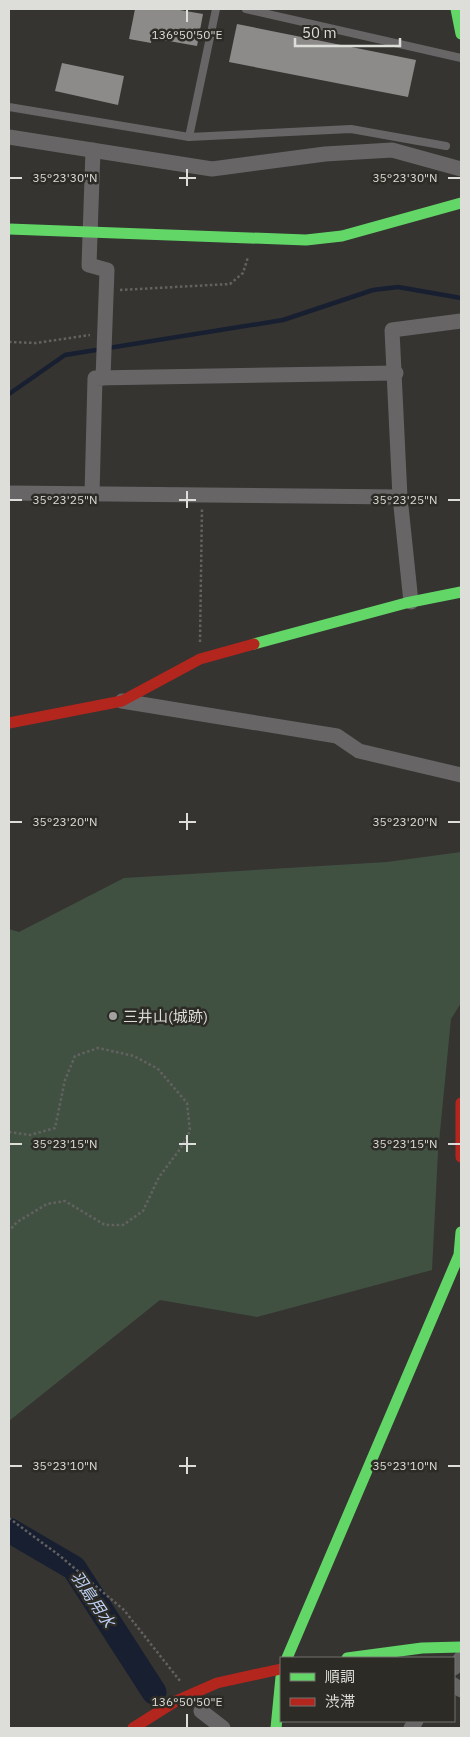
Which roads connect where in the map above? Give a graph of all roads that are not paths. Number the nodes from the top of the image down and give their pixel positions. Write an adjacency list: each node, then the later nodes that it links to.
1 (216, 9): 7 (lane)
2 (246, 9): 5 (lane)
3 (456, 9): 4 (street)
4 (461, 34)
5 (461, 58)
6 (9, 106): 7 (lane)
7 (189, 136): 9 (lane)
8 (9, 137): 10 (street)
9 (446, 146)
10 (93, 150): 11 (street); 14 (street)
11 (461, 169)
12 (461, 203): 14 (street)
13 (9, 229): 14 (street)
14 (90, 231): 17 (street)
15 (461, 321): 16 (street)
16 (396, 373): 17 (street); 20 (street)
17 (102, 378): 19 (street)
18 (9, 493): 19 (street)
19 (92, 495): 20 (street)
20 (400, 497): 22 (street)
21 (461, 592): 22 (street)
22 (411, 602): 23 (street)
23 (122, 700): 24 (street); 25 (street)
24 (9, 722)
25 (461, 776)
26 (461, 1103): 27 (street)
27 (461, 1157)
28 (461, 1232): 29 (street)
29 (460, 1255): 31 (street)
30 (461, 1648): 32 (street)
31 (287, 1657)
32 (354, 1657)
33 (280, 1669): 36 (street)
34 (280, 1687): 38 (street)
35 (201, 1711): 37 (street)
36 (133, 1728)
37 (223, 1728)
38 (276, 1728)

